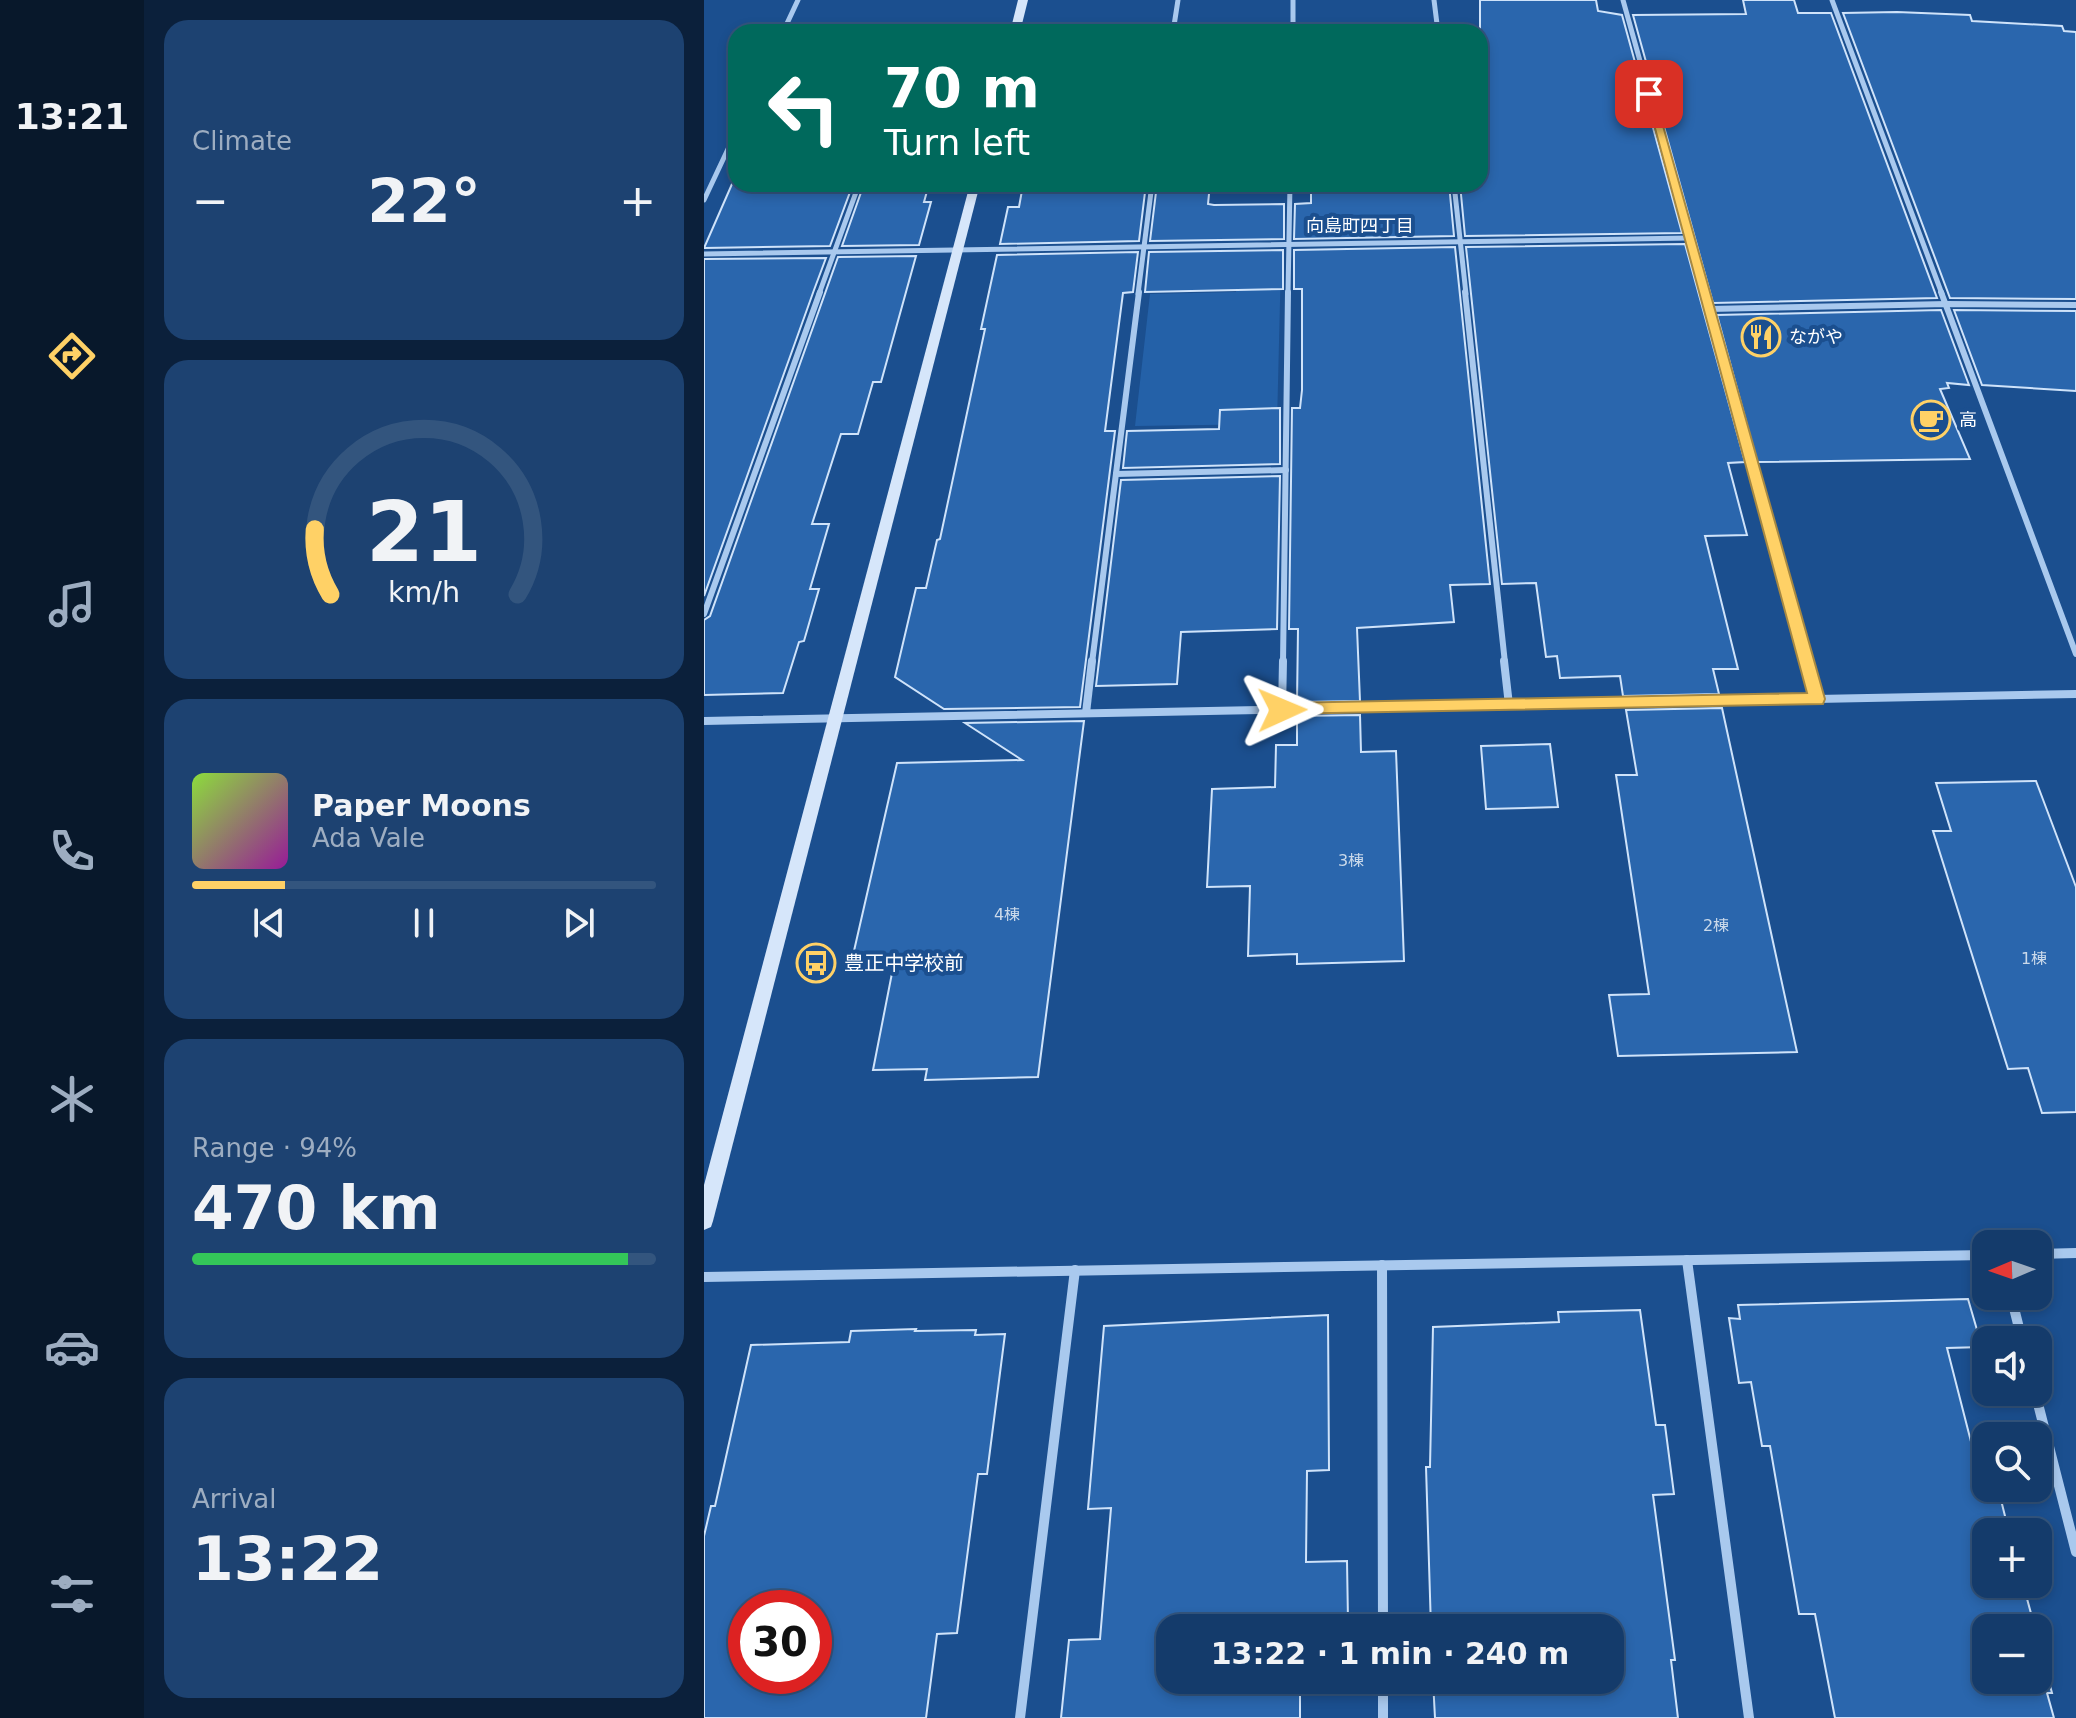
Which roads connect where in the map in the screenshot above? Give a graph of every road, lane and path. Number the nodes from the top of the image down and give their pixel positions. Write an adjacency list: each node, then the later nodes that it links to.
1 (798, 0): 8 (street)
2 (1023, 0): 9 (street)
3 (1178, 0): 10 (street)
4 (1293, 0): 11 (street)
5 (1434, 0): 12 (street)
6 (1623, 0): 20 (street)
7 (1832, 0): 27 (street)
8 (787, 24)
9 (1017, 24)
10 (1174, 24)
11 (1293, 24)
12 (1437, 24)
13 (728, 149): 19 (street)
14 (856, 192): 25 (street)
15 (973, 192): 24 (street)
16 (1151, 192): 23 (street)
17 (1290, 192): 22 (street)
18 (1455, 192): 21 (street)
19 (704, 200)
20 (1689, 238): 21 (street); 29 (street)
21 (1460, 242): 22 (street); 36 (street)
22 (1289, 244): 23 (street); 30 (street)
23 (1143, 247): 24 (street); 31 (street)
24 (958, 250): 25 (street); 39 (street)
25 (834, 252): 26 (street); 32 (street)
26 (704, 254)
27 (1947, 304): 28 (street); 29 (street); 33 (street)
28 (2076, 305)
29 (1709, 309): 35 (street)
30 (1286, 470): 31 (street); 37 (street)
31 (1116, 474): 38 (street)
32 (704, 614)
33 (2076, 654)
34 (2076, 694): 35 (street)
35 (1817, 699): 36 (street)
36 (1509, 705): 37 (street)
37 (1282, 710): 38 (street)
38 (1086, 713): 39 (street)
39 (837, 718): 40 (street); 41 (street)
40 (704, 721)
41 (704, 1221)
42 (2076, 1253): 43 (street)
43 (2052, 1254)
44 (1972, 1255): 45 (street)
45 (1687, 1260): 46 (street); 55 (street)
46 (1382, 1265): 47 (street); 51 (street)
47 (1075, 1270): 48 (street); 53 (street)
48 (704, 1277)
49 (2039, 1406): 50 (street)
50 (2076, 1552)
51 (1383, 1614)
52 (1383, 1694): 54 (street)
53 (1020, 1718)
54 (1383, 1718)
55 (1749, 1718)

